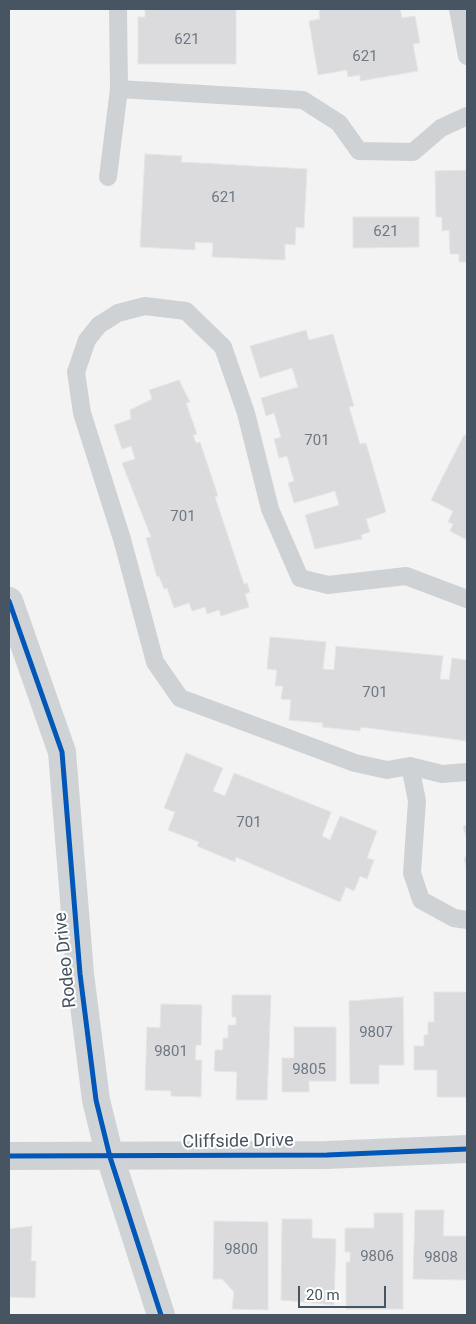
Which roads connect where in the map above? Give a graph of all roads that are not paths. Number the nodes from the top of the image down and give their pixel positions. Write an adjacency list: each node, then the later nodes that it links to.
1 (118, 9): 4 (lane)
2 (458, 9): 3 (lane)
3 (467, 56)
4 (119, 89): 5 (lane); 6 (lane)
5 (467, 116)
6 (108, 177)
7 (467, 600): 9 (lane)
8 (9, 602): 14 (street, Rodeo Drive)
9 (410, 766): 10 (lane); 11 (lane)
10 (467, 772)
11 (467, 920)
12 (467, 1149): 14 (street, Cliffside Drive)
13 (9, 1156): 14 (street, Cliffside Drive)
14 (110, 1157): 15 (street, Rodeo Drive)
15 (155, 1314)

